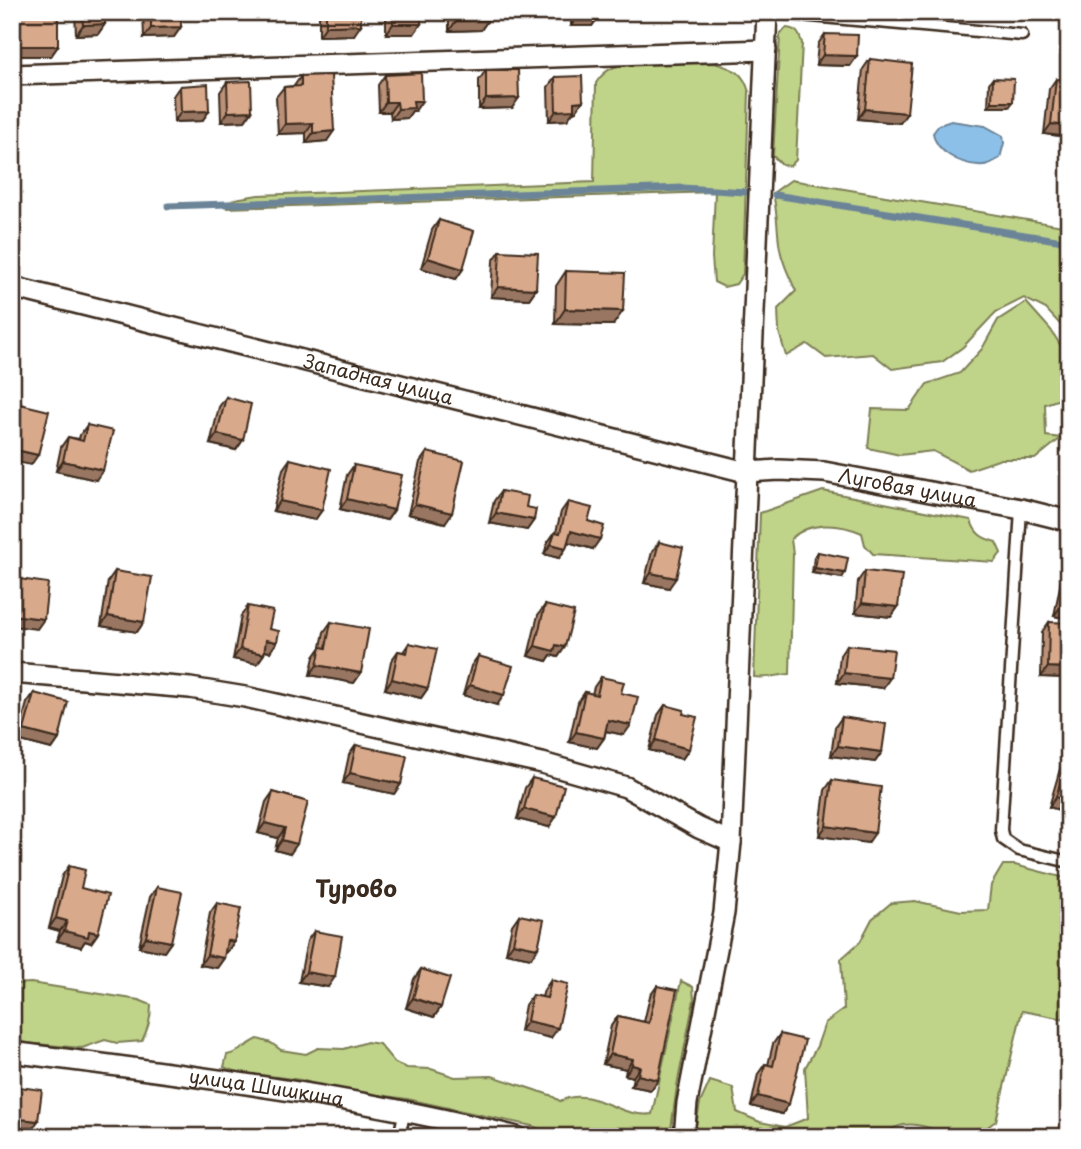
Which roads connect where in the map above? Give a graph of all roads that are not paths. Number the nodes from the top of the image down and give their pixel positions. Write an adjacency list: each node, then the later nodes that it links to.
1 (767, 12): 2 (lane); 3 (street)
2 (1022, 35)
3 (766, 50): 4 (street); 6 (street)
4 (12, 75)
5 (12, 287): 6 (street, Западная улица)
6 (746, 472): 7 (street, Луговая улица); 10 (street)
7 (1021, 509): 8 (street, Луговая улица); 11 (lane)
8 (1069, 521)
9 (12, 673): 10 (street)
10 (731, 842): 16 (street)
11 (1069, 862)
12 (12, 1052): 13 (street, улица Шишкина)
13 (405, 1110): 14 (lane); 15 (street, улица Шишкина)
14 (399, 1137)
15 (517, 1137)
16 (684, 1137)

